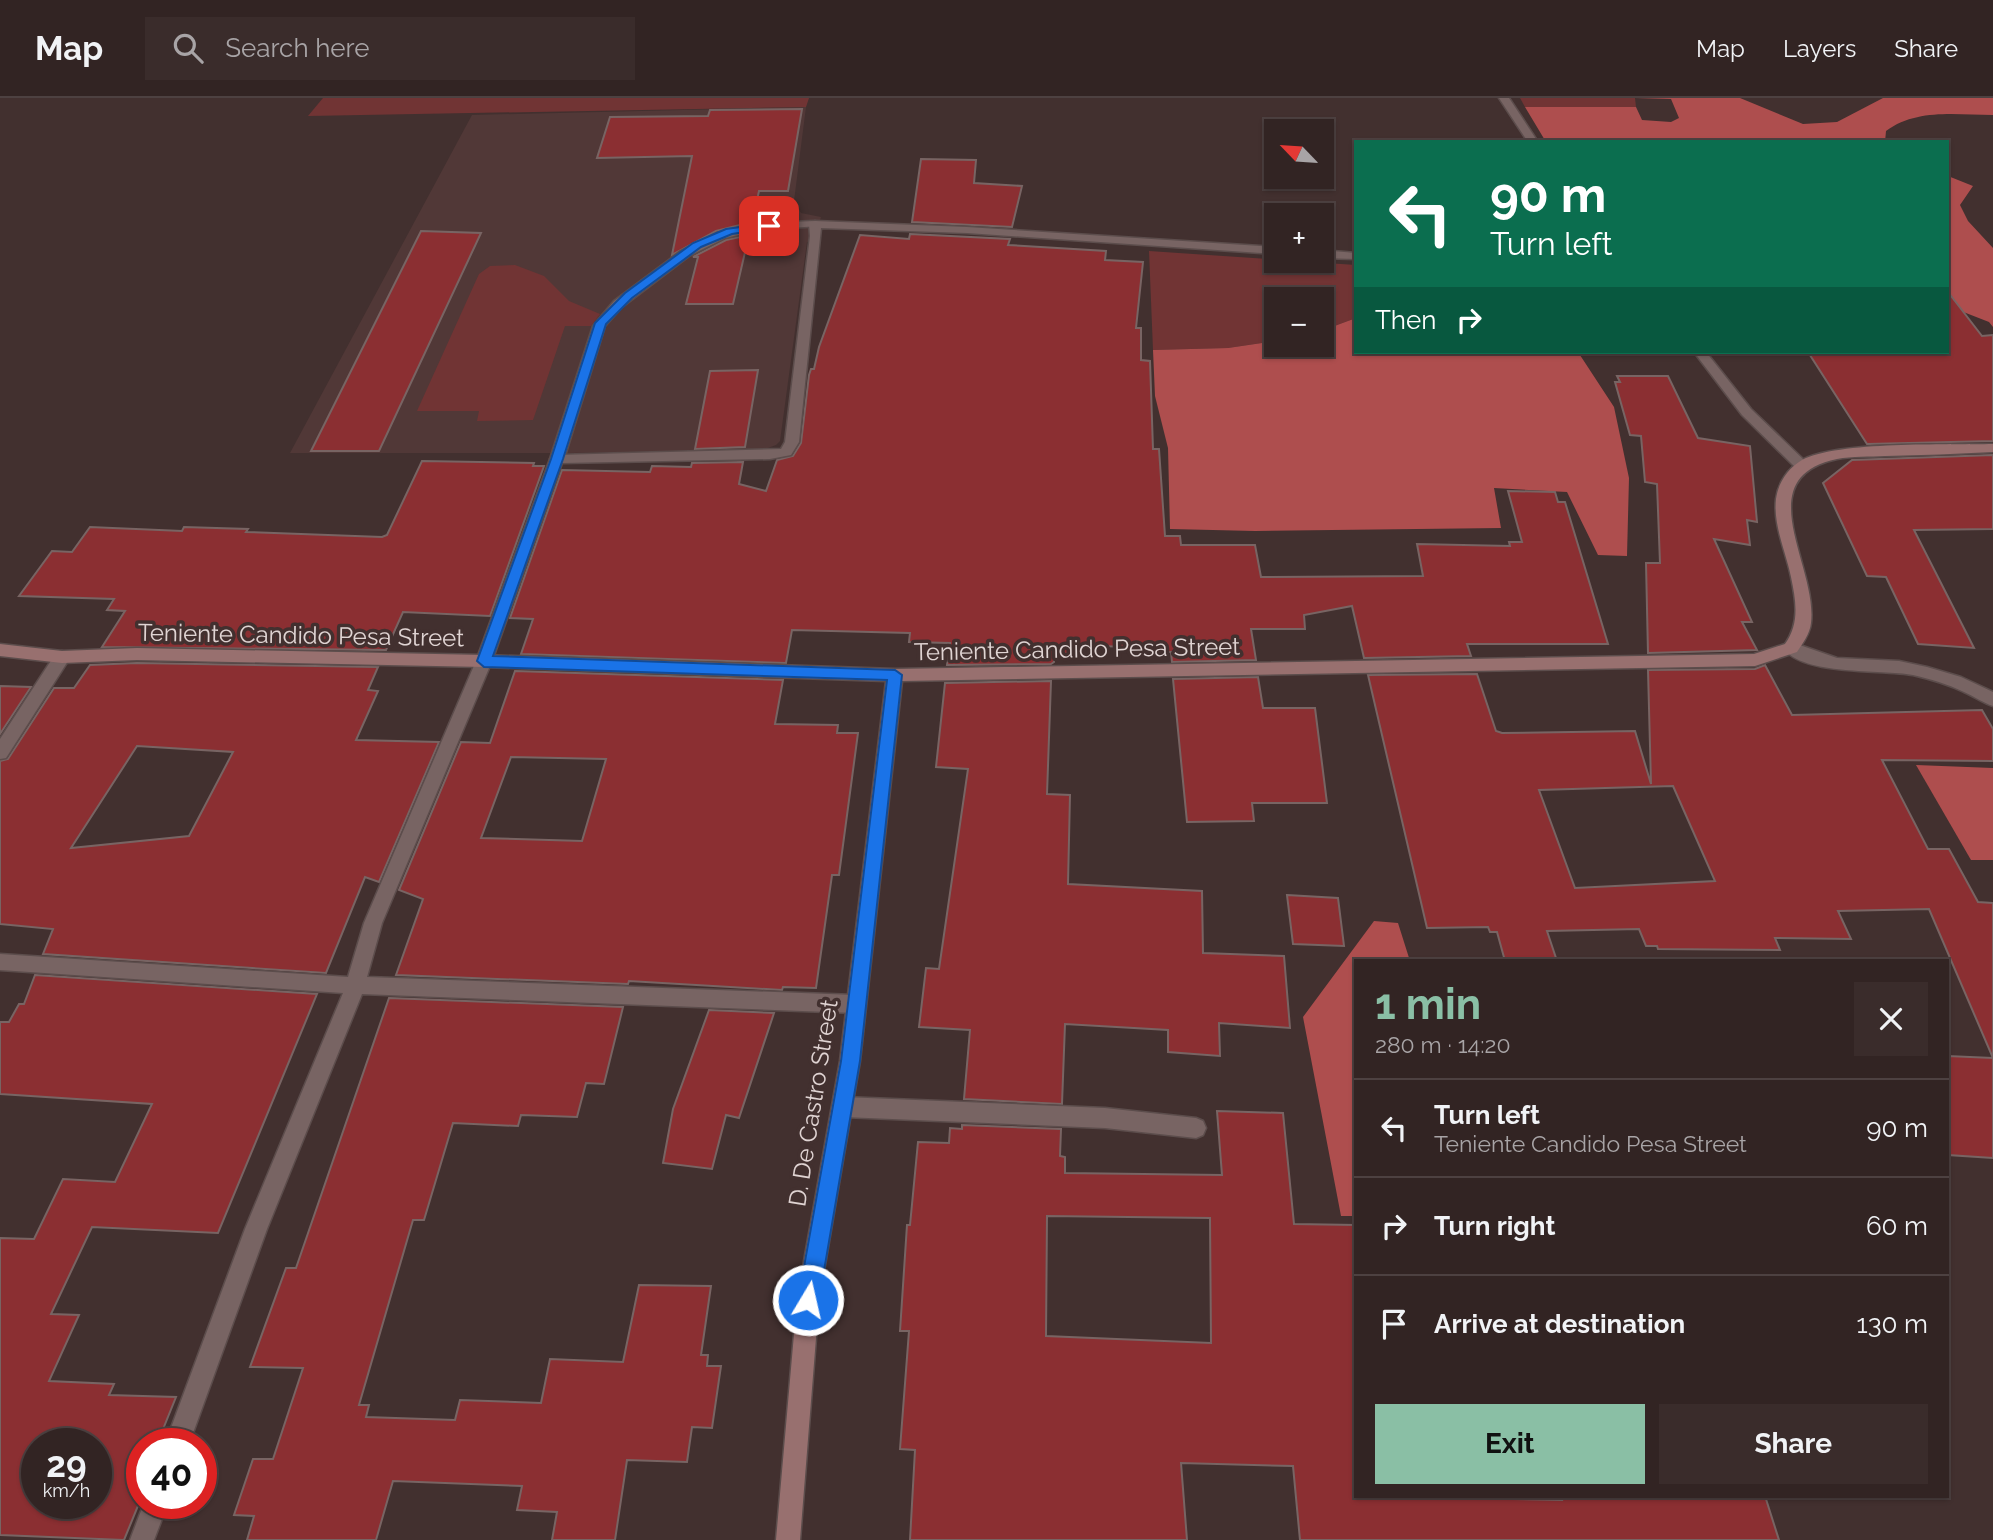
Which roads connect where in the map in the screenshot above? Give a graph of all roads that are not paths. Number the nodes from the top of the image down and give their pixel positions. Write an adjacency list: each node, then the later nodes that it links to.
1 (1504, 98): 2 (street)
2 (1532, 140)
3 (815, 224): 4 (street); 9 (street); 9 (street)
4 (1264, 250)
5 (1334, 255): 6 (street)
6 (1354, 256)
7 (1702, 354): 10 (street)
8 (1993, 448): 10 (street)
9 (557, 459): 14 (street)
10 (1801, 465): 11 (street)
11 (1791, 648): 15 (street, Teniente Candido Pesa Street); 16 (street)
12 (0, 650): 13 (street, Teniente Candido Pesa Street)
13 (62, 657): 14 (street, Teniente Candido Pesa Street); 17 (street)
14 (484, 661): 15 (street, Teniente Candido Pesa Street); 19 (street)
15 (895, 675): 20 (street, D. De Castro Street)
16 (1993, 700)
17 (0, 753)
18 (0, 962): 19 (street)
19 (356, 985): 20 (street); 23 (street)
20 (855, 1004): 21 (street, D. De Castro Street)
21 (844, 1107): 22 (street); 26 (street, D. De Castro Street)
22 (1196, 1128)
23 (183, 1428)
24 (150, 1519): 25 (street)
25 (142, 1540)
26 (788, 1540)

